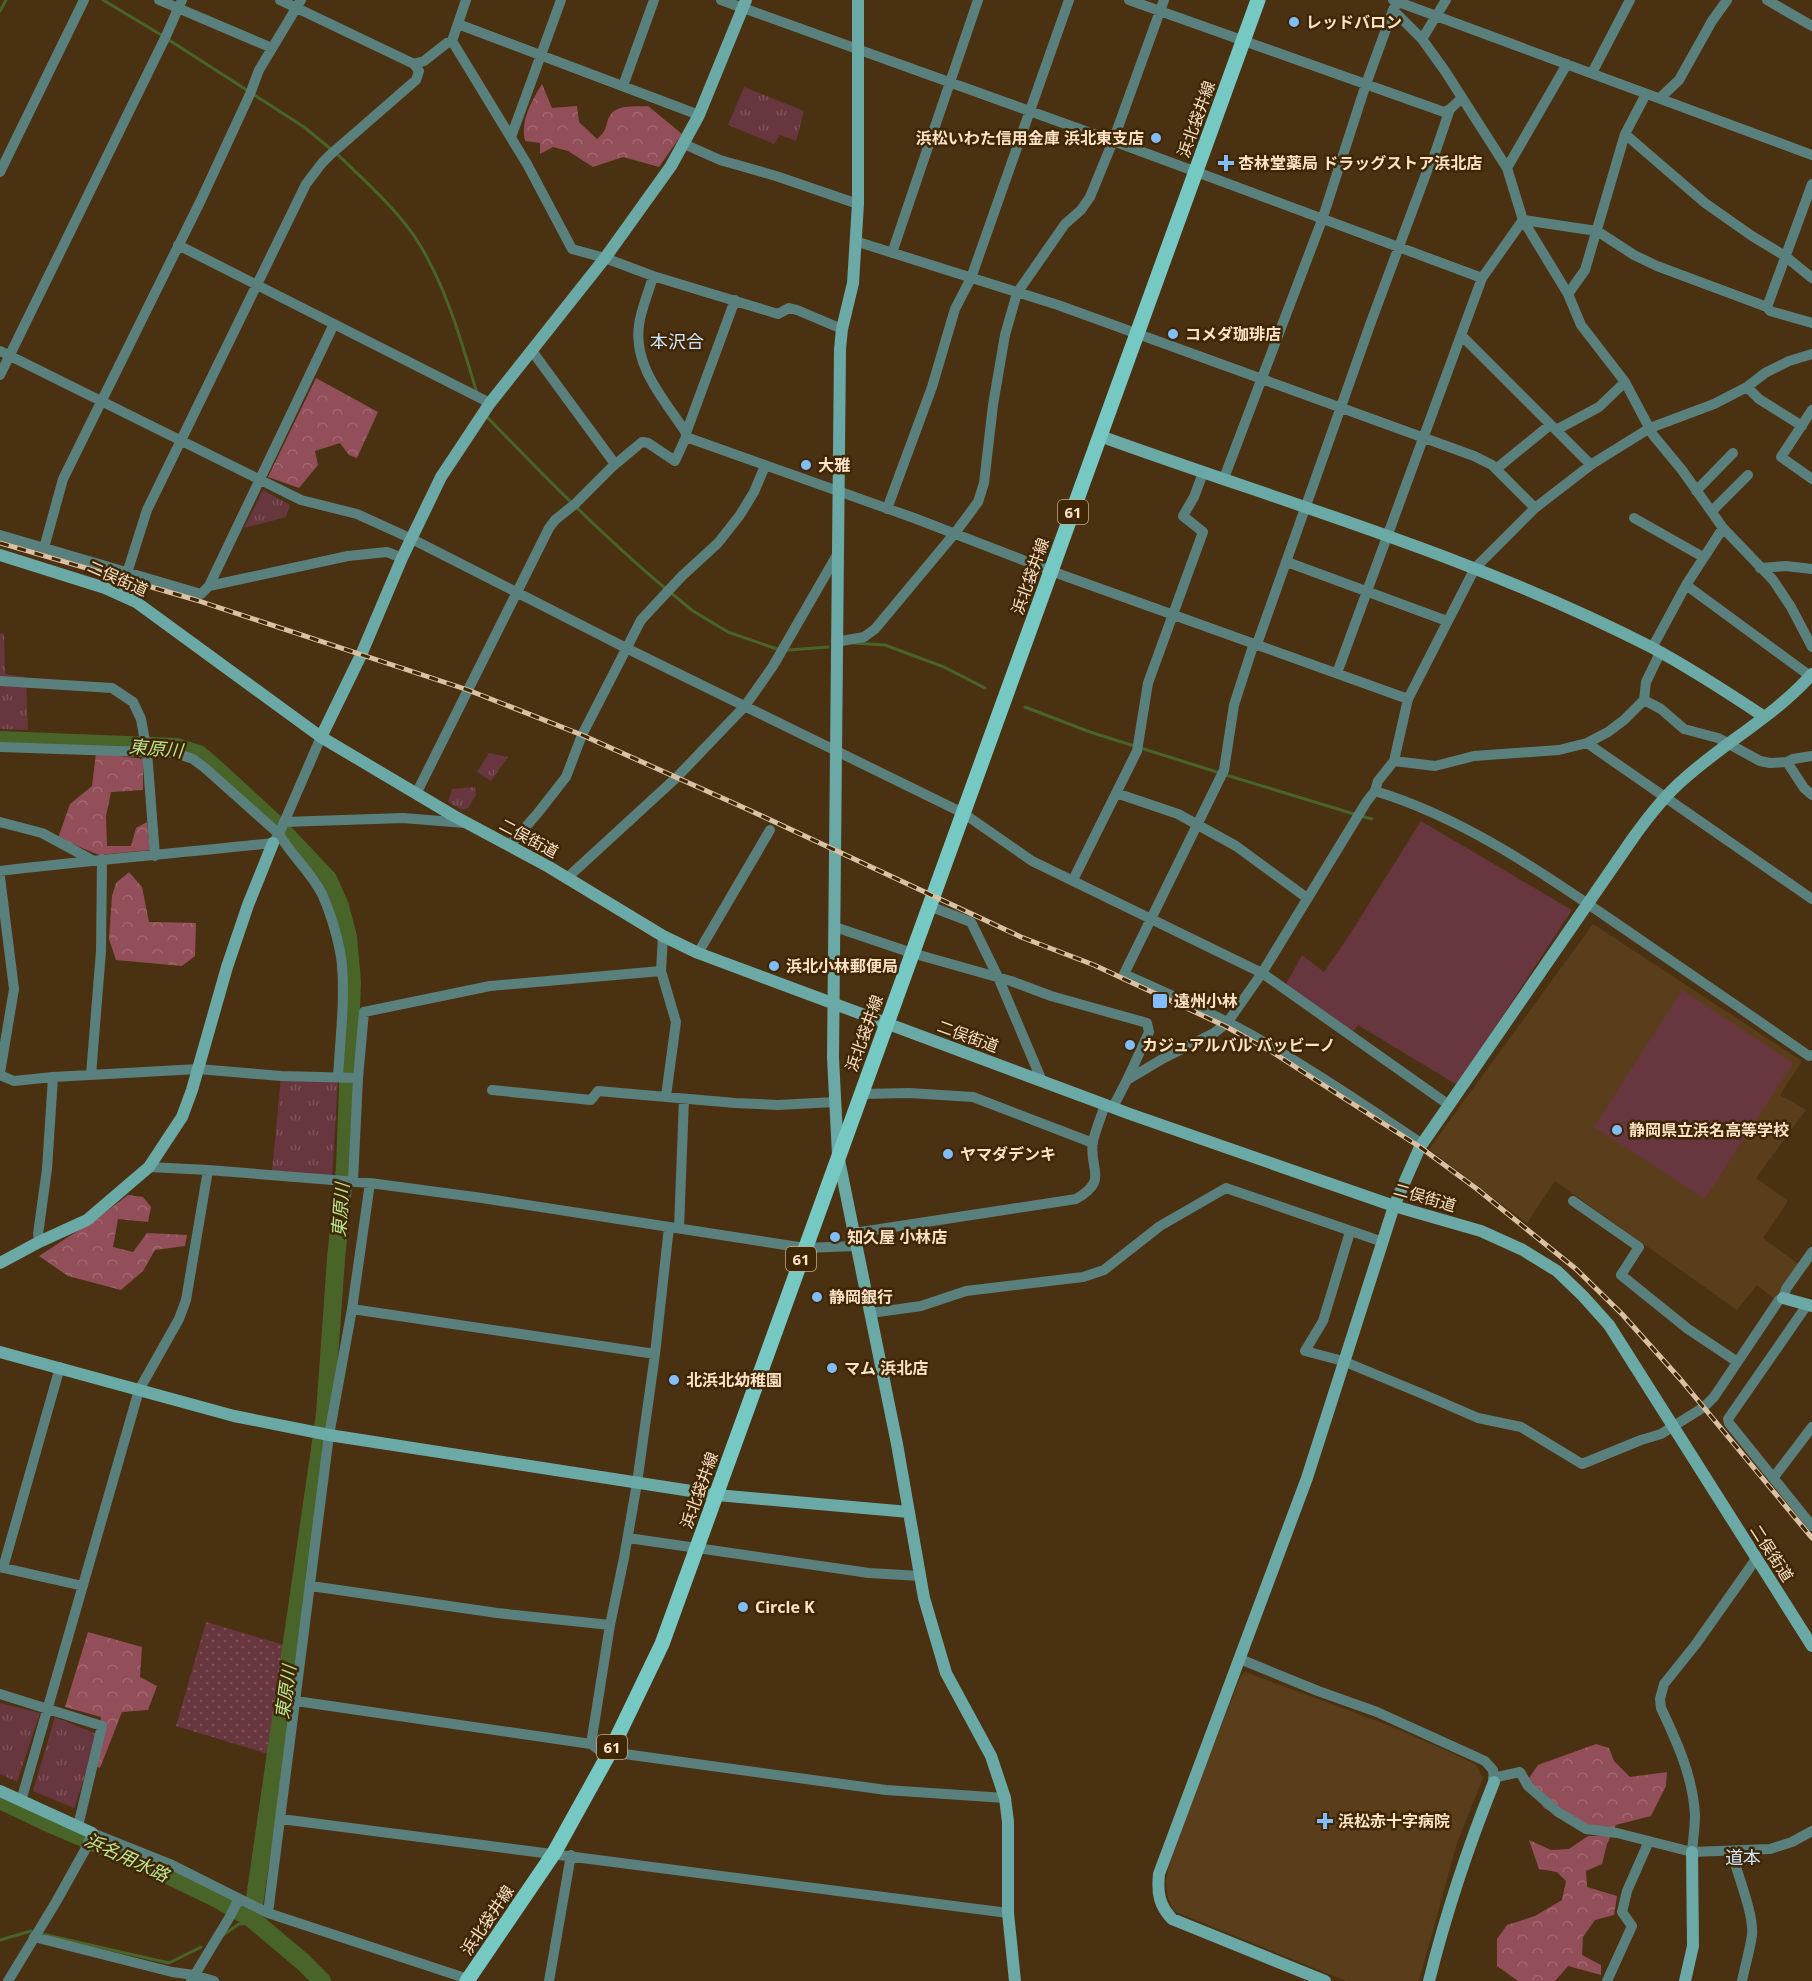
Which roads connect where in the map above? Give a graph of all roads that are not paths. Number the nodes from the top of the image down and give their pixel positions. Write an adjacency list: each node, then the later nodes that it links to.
1 (84, 0): 48 (street)
2 (159, 0): 16 (street)
3 (280, 0): 17 (street)
4 (466, 0): 22 (street)
5 (561, 0): 29 (street)
6 (654, 0): 35 (street)
7 (722, 0): 18 (street)
8 (858, 0): 28 (street)
9 (978, 0): 33 (street)
10 (1069, 0): 40 (street)
11 (1129, 0): 20 (street)
12 (1258, 0): 25 (main road, 浜北袋井線 / 61)
13 (1630, 0): 32 (street)
14 (1727, 0): 38 (street)
15 (1767, 0): 23 (street)
16 (180, 4): 27 (street); 76 (street)
17 (299, 4): 27 (street); 30 (street)
18 (745, 4): 28 (street); 41 (street)
19 (1395, 4): 21 (street); 24 (street); 34 (street)
20 (1162, 5): 25 (street); 44 (street)
21 (1440, 9): 24 (street); 31 (street)
22 (458, 24): 26 (street); 29 (street)
23 (1812, 26)
24 (1422, 39): 37 (street)
25 (1243, 40): 34 (street); 49 (main road, 浜北袋井線 / 61)
26 (452, 41): 30 (street); 43 (street)
27 (272, 48): 56 (street)
28 (858, 48): 33 (street); 51 (street)
29 (540, 55): 35 (street); 43 (street)
30 (414, 64): 65 (street)
31 (1567, 64): 32 (street); 47 (street)
32 (1592, 73): 36 (street)
33 (949, 82): 40 (street); 58 (street)
34 (1366, 84): 39 (street); 52 (street)
35 (623, 86): 41 (street)
36 (1646, 94): 38 (street); 42 (street)
37 (1462, 98): 39 (street); 47 (street)
38 (1660, 98): 46 (street)
39 (1450, 109): 57 (street)
40 (1030, 112): 44 (street); 62 (street)
41 (699, 115): 45 (street)
42 (1625, 134): 54 (street); 59 (street)
43 (511, 137): 60 (street)
44 (1113, 141): 49 (street); 66 (street)
45 (684, 144): 51 (street); 60 (street)
46 (1812, 155)
47 (1507, 168): 53 (street)
48 (0, 172)
49 (1196, 172): 52 (street); 73 (main road, 浜北袋井線 / 61)
50 (1812, 184): 59 (street)
51 (858, 204): 55 (street)
52 (1322, 220): 57 (street); 79 (street)
53 (1523, 220): 54 (street); 63 (street); 67 (street)
54 (1597, 231): 67 (street); 69 (street)
55 (855, 241): 58 (street); 72 (street)
56 (178, 245): 65 (street); 82 (street)
57 (1399, 248): 63 (street); 84 (street)
58 (892, 253): 62 (street)
59 (1785, 256): 64 (street); 69 (street)
60 (605, 258): 61 (street); 75 (street)
61 (654, 276): 68 (street); 89 (street)
62 (971, 278): 66 (street); 107 (street)
63 (1482, 278): 74 (street)
64 (1812, 278)
65 (256, 285): 71 (street); 92 (street)
66 (1017, 292): 73 (street); 111 (street)
67 (1568, 294): 80 (street)
68 (735, 300): 72 (street); 89 (street)
69 (1767, 308): 70 (street)
70 (1812, 323)
71 (334, 324): 83 (street); 102 (street)
72 (842, 329): 104 (street)
73 (1138, 334): 79 (street); 90 (main road, 浜北袋井線 / 61)
74 (1461, 335): 87 (street); 91 (street)
75 (532, 351): 83 (street); 94 (street)
76 (5, 353): 78 (street); 82 (street)
77 (1812, 354): 81 (street)
78 (0, 375)
79 (1261, 378): 84 (street); 100 (street)
80 (1625, 382): 87 (street); 88 (street)
81 (1747, 387): 86 (street); 88 (street)
82 (101, 401): 92 (street); 115 (street)
83 (490, 402): 114 (street)
84 (1342, 408): 91 (street); 105 (street)
85 (1812, 411): 86 (street)
86 (1802, 426): 101 (street)
87 (1553, 428): 95 (street); 97 (street)
88 (1650, 429): 95 (street); 103 (street)
89 (686, 435): 94 (street); 96 (street)
90 (1100, 435): 98 (street); 124 (main road, 浜北袋井線 / 61)
91 (1424, 438): 97 (street); 113 (street)
92 (182, 440): 102 (street); 125 (street)
93 (1733, 453): 103 (street)
94 (615, 464): 129 (street)
95 (1591, 465): 106 (street)
96 (765, 466): 104 (street); 135 (street)
97 (1496, 469): 106 (street)
98 (1203, 473): 100 (street); 130 (street)
99 (1748, 476): 108 (street)
100 (1224, 478): 105 (street)
101 (1812, 479)
102 (260, 480): 114 (street); 127 (street)
103 (1696, 490): 108 (street)
104 (838, 491): 107 (street); 117 (street)
105 (1307, 507): 113 (street); 120 (street)
106 (1535, 508): 121 (street)
107 (887, 509): 111 (street)
108 (1712, 511): 110 (street)
109 (1634, 518): 118 (street)
110 (1723, 528): 118 (street); 122 (street)
111 (956, 533): 124 (street); 132 (street)
112 (0, 535): 115 (street)
113 (1388, 536): 121 (street); 128 (street)
114 (412, 539): 119 (street); 129 (street)
115 (44, 548): 125 (street)
116 (0, 555): 144 (street, 二俣街道)
117 (837, 555): 132 (street); 142 (street)
118 (1703, 557): 126 (street)
119 (402, 558): 127 (street); 144 (street)
120 (1287, 562): 128 (street); 133 (street)
121 (1475, 568): 131 (street); 136 (street)
122 (1760, 568): 123 (street); 134 (street)
123 (1812, 569)
124 (1051, 571): 130 (street); 158 (main road, 浜北袋井線 / 61)
125 (127, 573): 127 (street)
126 (1686, 585): 136 (street); 138 (street)
127 (209, 586)
128 (1367, 591): 131 (street); 137 (street)
129 (515, 592): 135 (street); 155 (street)
130 (1173, 614): 133 (street); 154 (street)
131 (1447, 621): 140 (street)
132 (836, 642): 149 (street)
133 (1256, 644): 137 (street); 161 (street)
134 (1812, 647)
135 (626, 648): 142 (street); 164 (street)
136 (1656, 651): 141 (street); 143 (street)
137 (1337, 673): 140 (street)
138 (1811, 675): 143 (street)
139 (0, 681): 148 (street)
140 (1408, 699): 151 (street)
141 (1644, 700): 145 (street); 146 (street)
142 (745, 706): 149 (street); 169 (street)
143 (1763, 716): 146 (street)
144 (321, 737): 155 (street, 二俣街道); 163 (street)
145 (1587, 742): 151 (street); 157 (street)
146 (1726, 744): 152 (street); 157 (street)
147 (0, 747): 148 (street)
148 (147, 748): 163 (street); 165 (street)
149 (836, 752): 158 (street); 176 (street)
150 (1812, 756): 152 (street)
151 (1394, 761): 153 (street)
152 (1787, 762): 156 (street)
153 (1375, 791): 171 (street); 173 (street)
154 (1116, 793): 161 (street); 170 (street)
155 (416, 794): 160 (street, 二俣街道)
156 (1812, 795)
157 (1666, 797): 172 (street); 173 (street)
158 (963, 813): 170 (street); 174 (main road, 浜北袋井線 / 61)
159 (0, 822): 166 (street)
160 (466, 823): 163 (street); 164 (street, 二俣街道)
161 (1197, 825): 171 (street); 175 (street)
162 (770, 830): 178 (street)
163 (280, 831): 165 (street); 187 (street); 191 (street)
164 (509, 846): 169 (street, 二俣街道)
165 (155, 856): 166 (street)
166 (97, 860): 167 (street); 189 (street)
167 (0, 871)
168 (0, 877): 188 (street)
169 (567, 878): 177 (street, 二俣街道)
170 (1073, 880): 175 (street)
171 (1307, 898): 181 (street)
172 (1812, 899)
173 (1588, 904): 186 (street); 200 (street)
174 (929, 906): 179 (main road, 浜北袋井線 / 61); 182 (street)
175 (1150, 919): 181 (street); 184 (street)
176 (835, 927): 179 (street); 183 (street)
177 (663, 936): 178 (street, 二俣街道); 180 (street)
178 (698, 953): 183 (street, 二俣街道)
179 (912, 953): 182 (street); 185 (main road, 浜北袋井線 / 61)
180 (661, 971): 192 (street); 197 (street)
181 (1262, 973): 184 (street); 200 (street)
182 (998, 977): 193 (street); 194 (street)
183 (835, 1005): 185 (street, 二俣街道); 199 (street)
184 (1227, 1023): 193 (street); 203 (street)
185 (888, 1024): 194 (street, 二俣街道); 196 (main road, 浜北袋井線 / 61)
186 (1812, 1055)
187 (198, 1069): 189 (street); 191 (street); 205 (street)
188 (0, 1074): 190 (street)
189 (91, 1075): 190 (street)
190 (53, 1077): 214 (street)
191 (338, 1077): 192 (street)
192 (358, 1078): 207 (street)
193 (1127, 1080): 201 (street)
194 (1042, 1081): 201 (street, 二俣街道)
195 (492, 1090): 197 (street)
196 (861, 1094): 202 (street); 204 (main road, 浜北袋井線 / 61)
197 (666, 1096): 198 (street)
198 (684, 1099): 199 (street); 211 (street)
199 (835, 1102): 204 (street)
200 (1449, 1105): 203 (street)
201 (1109, 1106): 202 (street); 210 (street, 二俣街道)
202 (1093, 1143): 213 (street)
203 (1422, 1144): 210 (street)
204 (838, 1155): 213 (street); 216 (main road, 浜北袋井線 / 61)
205 (148, 1167): 206 (street); 214 (street)
206 (208, 1170): 207 (street); 228 (street)
207 (353, 1181): 208 (street)
208 (370, 1183): 211 (street); 221 (street)
209 (1573, 1201): 226 (street)
210 (1394, 1206): 215 (street); 229 (street, 二俣街道)
211 (674, 1227): 216 (street); 224 (street)
212 (1350, 1232): 215 (street); 222 (street); 225 (street)
213 (855, 1239): 216 (street); 222 (street)
214 (39, 1242): 218 (street)
215 (1383, 1242): 225 (street)
216 (805, 1248): 234 (main road, 浜北袋井線 / 61)
217 (1812, 1252): 219 (street)
218 (0, 1263)
219 (1783, 1298): 220 (street); 226 (street)
220 (1809, 1305): 232 (street)
221 (352, 1309): 224 (street); 231 (street)
222 (871, 1313): 235 (street)
223 (0, 1352): 227 (street)
224 (655, 1354): 233 (street)
225 (1343, 1361): 229 (street); 246 (street)
226 (1736, 1362): 229 (street)
227 (60, 1367): 228 (street); 240 (street)
228 (139, 1390): 231 (street); 242 (street)
229 (1673, 1426): 239 (street, 二俣街道)
230 (1812, 1427): 232 (street)
231 (329, 1435): 233 (street); 243 (street)
232 (1774, 1477): 236 (street)
233 (637, 1483): 234 (street); 237 (street)
234 (717, 1495): 235 (street); 238 (main road, 浜北袋井線 / 61)
235 (909, 1512): 241 (street)
236 (1812, 1526)
237 (628, 1538): 238 (street); 244 (street)
238 (697, 1549): 241 (street); 251 (main road, 浜北袋井線 / 61)
239 (1756, 1559): 245 (street, 二俣街道); 261 (street)
240 (2, 1568): 242 (street)
241 (920, 1576): 254 (street)
242 (83, 1586): 249 (street)
243 (311, 1586): 244 (street); 248 (street)
244 (610, 1625): 250 (street)
245 (1812, 1646)
246 (1240, 1659): 252 (street); 275 (street)
247 (0, 1694): 249 (street)
248 (296, 1701): 250 (street); 256 (street)
249 (48, 1708): 255 (street); 257 (street)
250 (591, 1744): 251 (street)
251 (608, 1754): 254 (street); 263 (main road, 浜北袋井線 / 61)
252 (1494, 1780): 260 (street); 276 (street)
253 (0, 1791): 255 (street)
254 (1005, 1798): 267 (street)
255 (21, 1801): 257 (street)
256 (281, 1819): 263 (street); 266 (street)
257 (78, 1826): 259 (street)
258 (1812, 1831): 262 (street)
259 (91, 1836): 265 (street); 268 (street)
260 (1649, 1841): 261 (street); 277 (street)
261 (1692, 1852): 262 (street); 278 (street)
262 (1732, 1852): 279 (street)
263 (554, 1853): 264 (street); 270 (main road, 浜北袋井線 / 61)
264 (571, 1856): 267 (street); 273 (street)
265 (237, 1902): 266 (street); 269 (street)
266 (268, 1913): 270 (street)
267 (1008, 1913): 274 (street)
268 (34, 1938): 269 (street); 271 (street)
269 (193, 1978): 272 (street)
270 (470, 1980)
271 (8, 1981)
272 (214, 1981)
273 (549, 1981)
274 (1015, 1981)
275 (1324, 1981)
276 (1429, 1981)
277 (1608, 1981)
278 (1685, 1981)
279 (1742, 1981)

